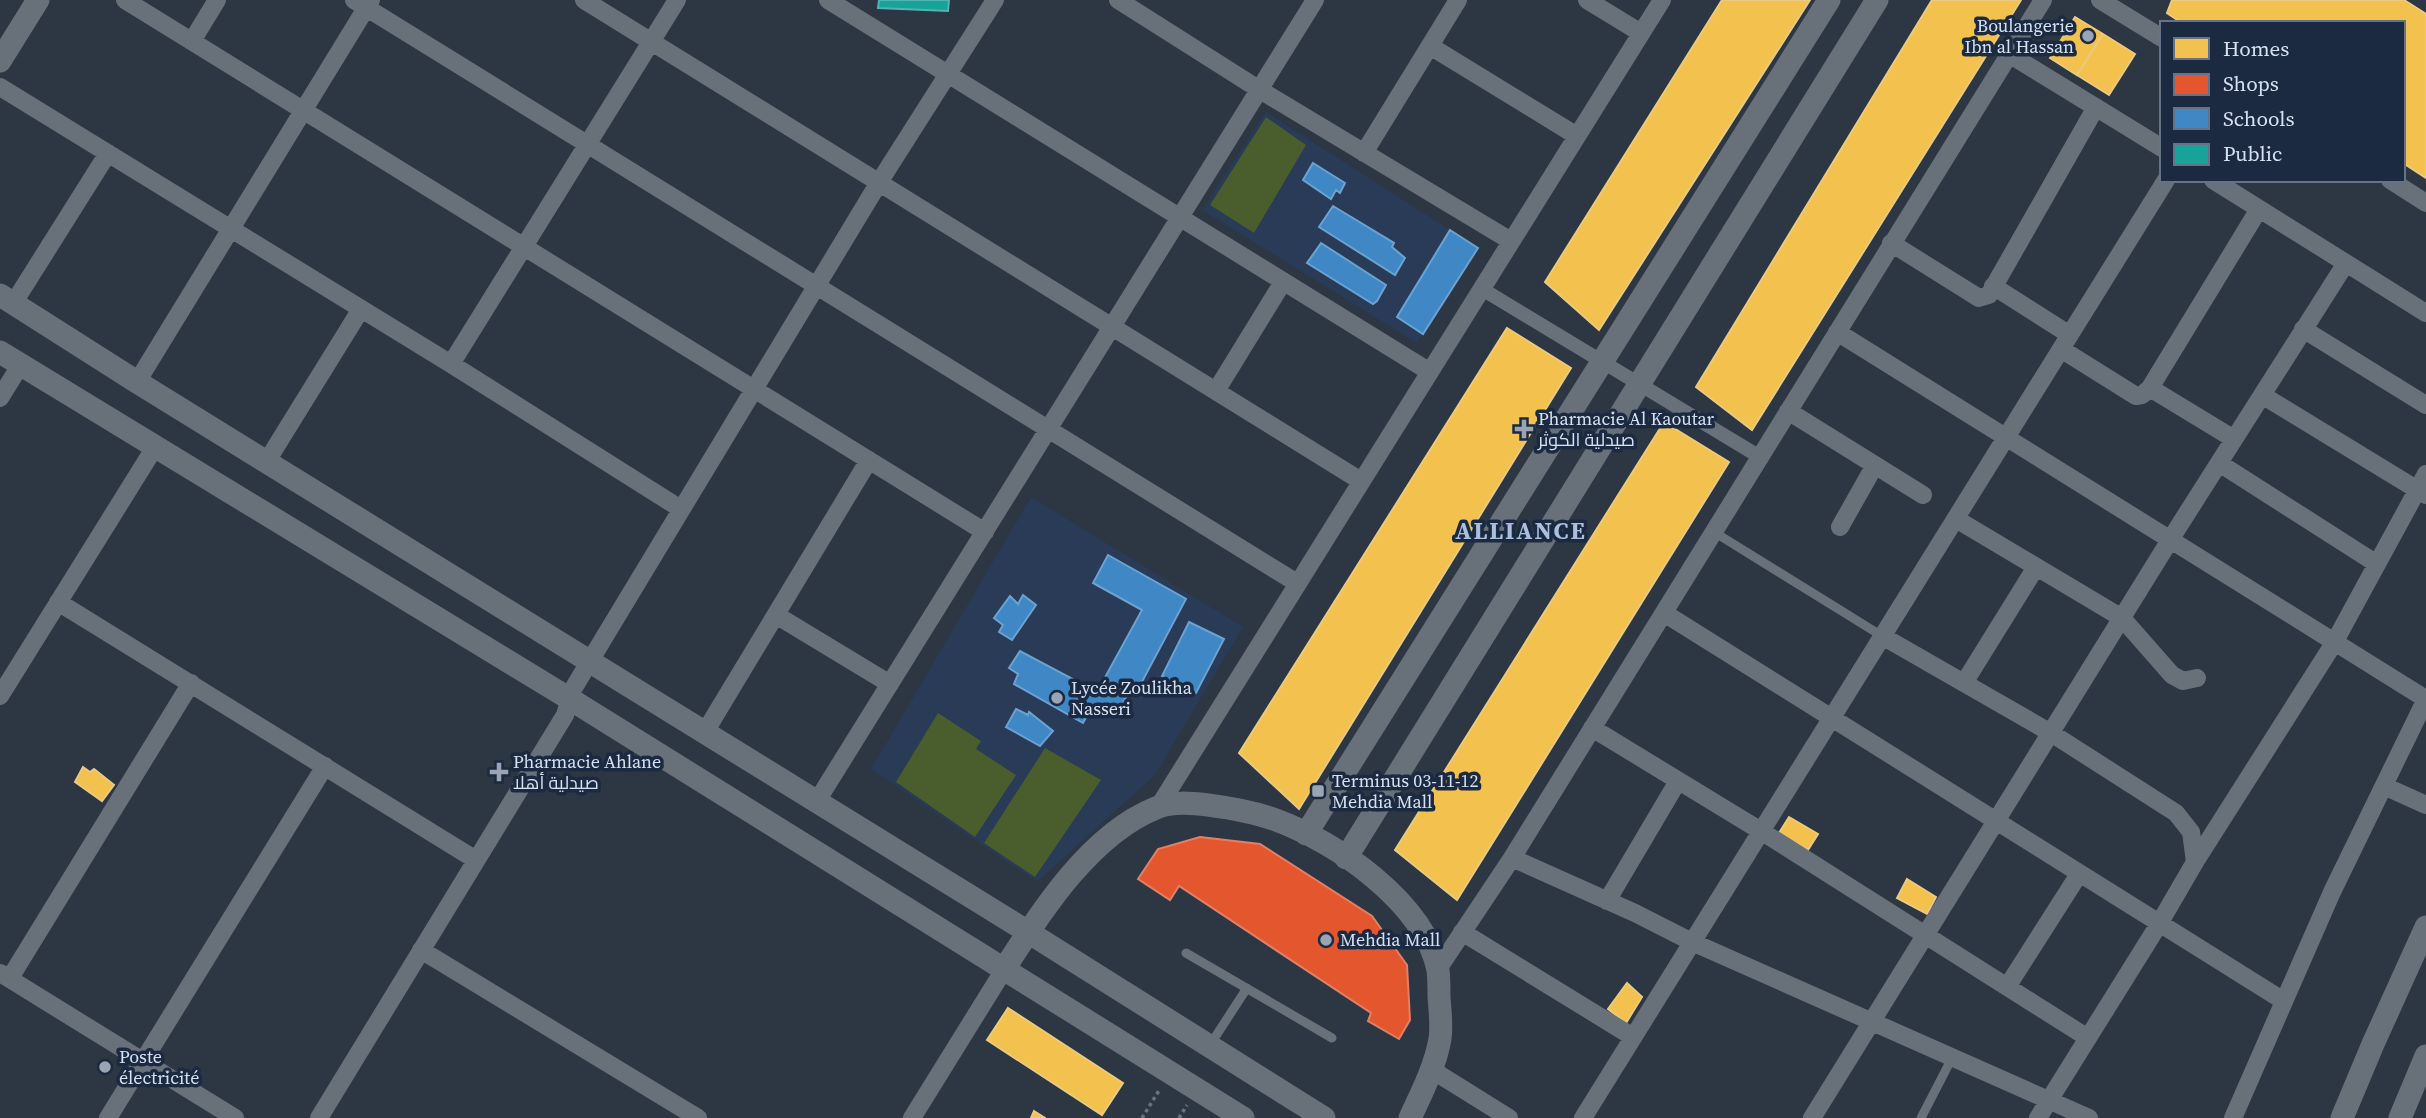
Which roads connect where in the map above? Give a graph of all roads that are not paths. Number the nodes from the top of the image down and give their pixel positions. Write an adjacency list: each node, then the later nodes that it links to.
1 (38, 0): 24 (street)
2 (125, 0): 20 (street)
3 (217, 0): 20 (street)
4 (584, 0): 21 (street)
5 (677, 0): 21 (street)
6 (828, 0): 25 (street)
7 (995, 0): 25 (street)
8 (1118, 0): 27 (street)
9 (1315, 0): 27 (street)
10 (1458, 0): 22 (street)
11 (1587, 0): 18 (street)
12 (1662, 0): 18 (street)
13 (1829, 0): 59 (street)
14 (1877, 0): 64 (street)
15 (2043, 0): 23 (street)
16 (2107, 2): 19 (street)
17 (363, 3): 29 (street); 31 (street)
18 (1641, 33): 30 (street)
19 (2160, 37)
20 (192, 41): 29 (street)
21 (651, 41): 31 (street); 38 (street)
22 (1430, 46): 30 (street); 34 (street)
23 (2009, 54): 28 (street); 44 (street)
24 (0, 61)
25 (948, 74): 38 (street); 41 (street)
26 (0, 87): 33 (street)
27 (1260, 90): 34 (street); 41 (street)
28 (2096, 107): 32 (street); 49 (street)
29 (303, 110): 42 (street); 45 (street)
30 (1577, 136): 43 (street)
31 (587, 145): 45 (street); 48 (street)
32 (2160, 147)
33 (108, 153): 42 (street); 51 (street)
34 (1364, 153): 43 (street)
35 (2165, 182): 57 (street)
36 (2216, 182): 40 (street)
37 (2393, 182): 39 (street)
38 (878, 184): 48 (street); 54 (street)
39 (2426, 203)
40 (2259, 209): 46 (street); 66 (street)
41 (1180, 219): 47 (street); 54 (street)
42 (230, 227): 52 (street); 63 (street)
43 (1511, 241): 50 (street)
44 (1891, 243): 49 (street); 56 (street)
45 (526, 246): 61 (street); 65 (street)
46 (2346, 263): 53 (street); 55 (street)
47 (1283, 282): 62 (street); 67 (street)
48 (816, 286): 65 (street); 72 (street)
49 (1993, 286): 57 (street)
50 (1482, 289): 59 (street); 62 (street)
51 (7, 299): 63 (street)
52 (361, 309): 61 (street); 78 (street)
53 (2426, 313)
54 (1112, 327): 67 (street); 72 (street)
55 (2303, 330): 68 (street); 70 (street)
56 (1837, 332): 71 (street); 73 (street)
57 (2066, 342): 66 (street); 73 (street)
58 (0, 352): 60 (street)
59 (1602, 362): 64 (street); 119 (street)
60 (21, 364): 69 (street); 75 (street)
61 (451, 364): 84 (street)
62 (1430, 372): 81 (street)
63 (137, 382): 78 (street)
64 (1639, 384): 76 (street); 120 (street)
65 (753, 388): 77 (street); 84 (street)
66 (2150, 388): 74 (street)
67 (1216, 391): 81 (street)
68 (2262, 395): 74 (street); 82 (street)
69 (0, 398)
70 (2426, 405)
71 (1788, 411): 76 (street); 80 (street)
72 (1048, 428): 87 (street); 92 (street)
73 (2007, 438): 85 (street); 89 (street)
74 (2234, 439): 79 (street)
75 (155, 447): 93 (street); 105 (street)
76 (1760, 457): 88 (street)
77 (869, 460): 87 (street); 95 (street)
78 (267, 461): 99 (street)
79 (2219, 463): 89 (street); 90 (street)
80 (1875, 465): 83 (street); 86 (street)
81 (1361, 481): 92 (street)
82 (2423, 486): 90 (street)
83 (1923, 495)
84 (681, 509): 99 (street)
85 (1956, 519): 91 (street); 97 (street)
86 (1840, 527)
87 (985, 532): 103 (street)
88 (1714, 532): 94 (street); 97 (lane)
89 (2170, 540): 96 (street); 98 (street)
90 (2377, 564): 98 (street)
91 (2036, 567): 96 (street); 102 (street)
92 (1297, 583): 116 (street)
93 (58, 602): 101 (street); 104 (street)
94 (1664, 613): 107 (street); 108 (street)
95 (776, 615): 103 (street); 109 (street)
96 (2122, 618): 100 (street); 110 (street)
97 (1882, 636): 102 (street); 107 (street)
98 (2334, 643): 106 (street); 123 (street)
99 (591, 661): 105 (street); 109 (street)
100 (2197, 678)
101 (191, 683): 111 (street); 136 (street)
102 (1964, 683): 110 (street)
103 (890, 684): 114 (street)
104 (0, 696)
105 (570, 699): 122 (street); 134 (street)
106 (2426, 699): 113 (street)
107 (1831, 718): 117 (street); 118 (street)
108 (1592, 728): 112 (street); 121 (street)
109 (705, 732): 114 (street)
110 (2051, 733): 117 (street); 123 (street)
111 (325, 766): 122 (street); 147 (street)
112 (1678, 781): 118 (street); 125 (street)
113 (2384, 786): 115 (street); 139 (street)
114 (817, 801): 128 (street)
115 (2426, 805)
116 (1159, 806): 119 (street); 128 (street)
117 (1996, 821): 124 (street); 130 (street)
118 (1761, 831): 130 (street); 131 (street)
119 (1306, 834): 120 (street)
120 (1346, 858): 135 (street)
121 (1512, 858): 125 (street); 129 (street)
122 (476, 860): 132 (street)
123 (2195, 862): 126 (street)
124 (2079, 874): 126 (street); 137 (street)
125 (1607, 901): 131 (street)
126 (2158, 925): 139 (street); 143 (street)
127 (2426, 927): 165 (street)
128 (1028, 932): 134 (street); 144 (street)
129 (1462, 932): 135 (street); 141 (street)
130 (1925, 935): 137 (street); 140 (street)
131 (1692, 942): 140 (street); 141 (street)
132 (421, 950): 152 (street); 153 (street)
133 (1186, 953): 138 (lane)
134 (1005, 968): 154 (street); 155 (street)
135 (1438, 969): 148 (street)
136 (5, 975): 147 (street)
137 (2007, 987): 143 (street)
138 (1247, 988): 142 (lane); 144 (lane)
139 (2284, 1001): 164 (street)
140 (1872, 1022): 146 (street); 160 (street)
141 (1633, 1037): 159 (street)
142 (1332, 1038)
143 (2088, 1038): 149 (street)
144 (1209, 1046): 156 (street)
145 (2426, 1056): 166 (street)
146 (1952, 1058): 149 (street); 161 (lane)
147 (143, 1062): 150 (street); 151 (street)
148 (1432, 1070): 157 (street); 158 (street)
149 (2049, 1101): 162 (street); 163 (street)
150 (108, 1118)
151 (235, 1118)
152 (319, 1118)
153 (698, 1118)
154 (912, 1118)
155 (1243, 1118)
156 (1324, 1118)
157 (1410, 1118)
158 (1509, 1118)
159 (1583, 1118)
160 (1812, 1118)
161 (1921, 1118)
162 (2038, 1118)
163 (2089, 1118)
164 (2233, 1118)
165 (2342, 1118)
166 (2400, 1118)

